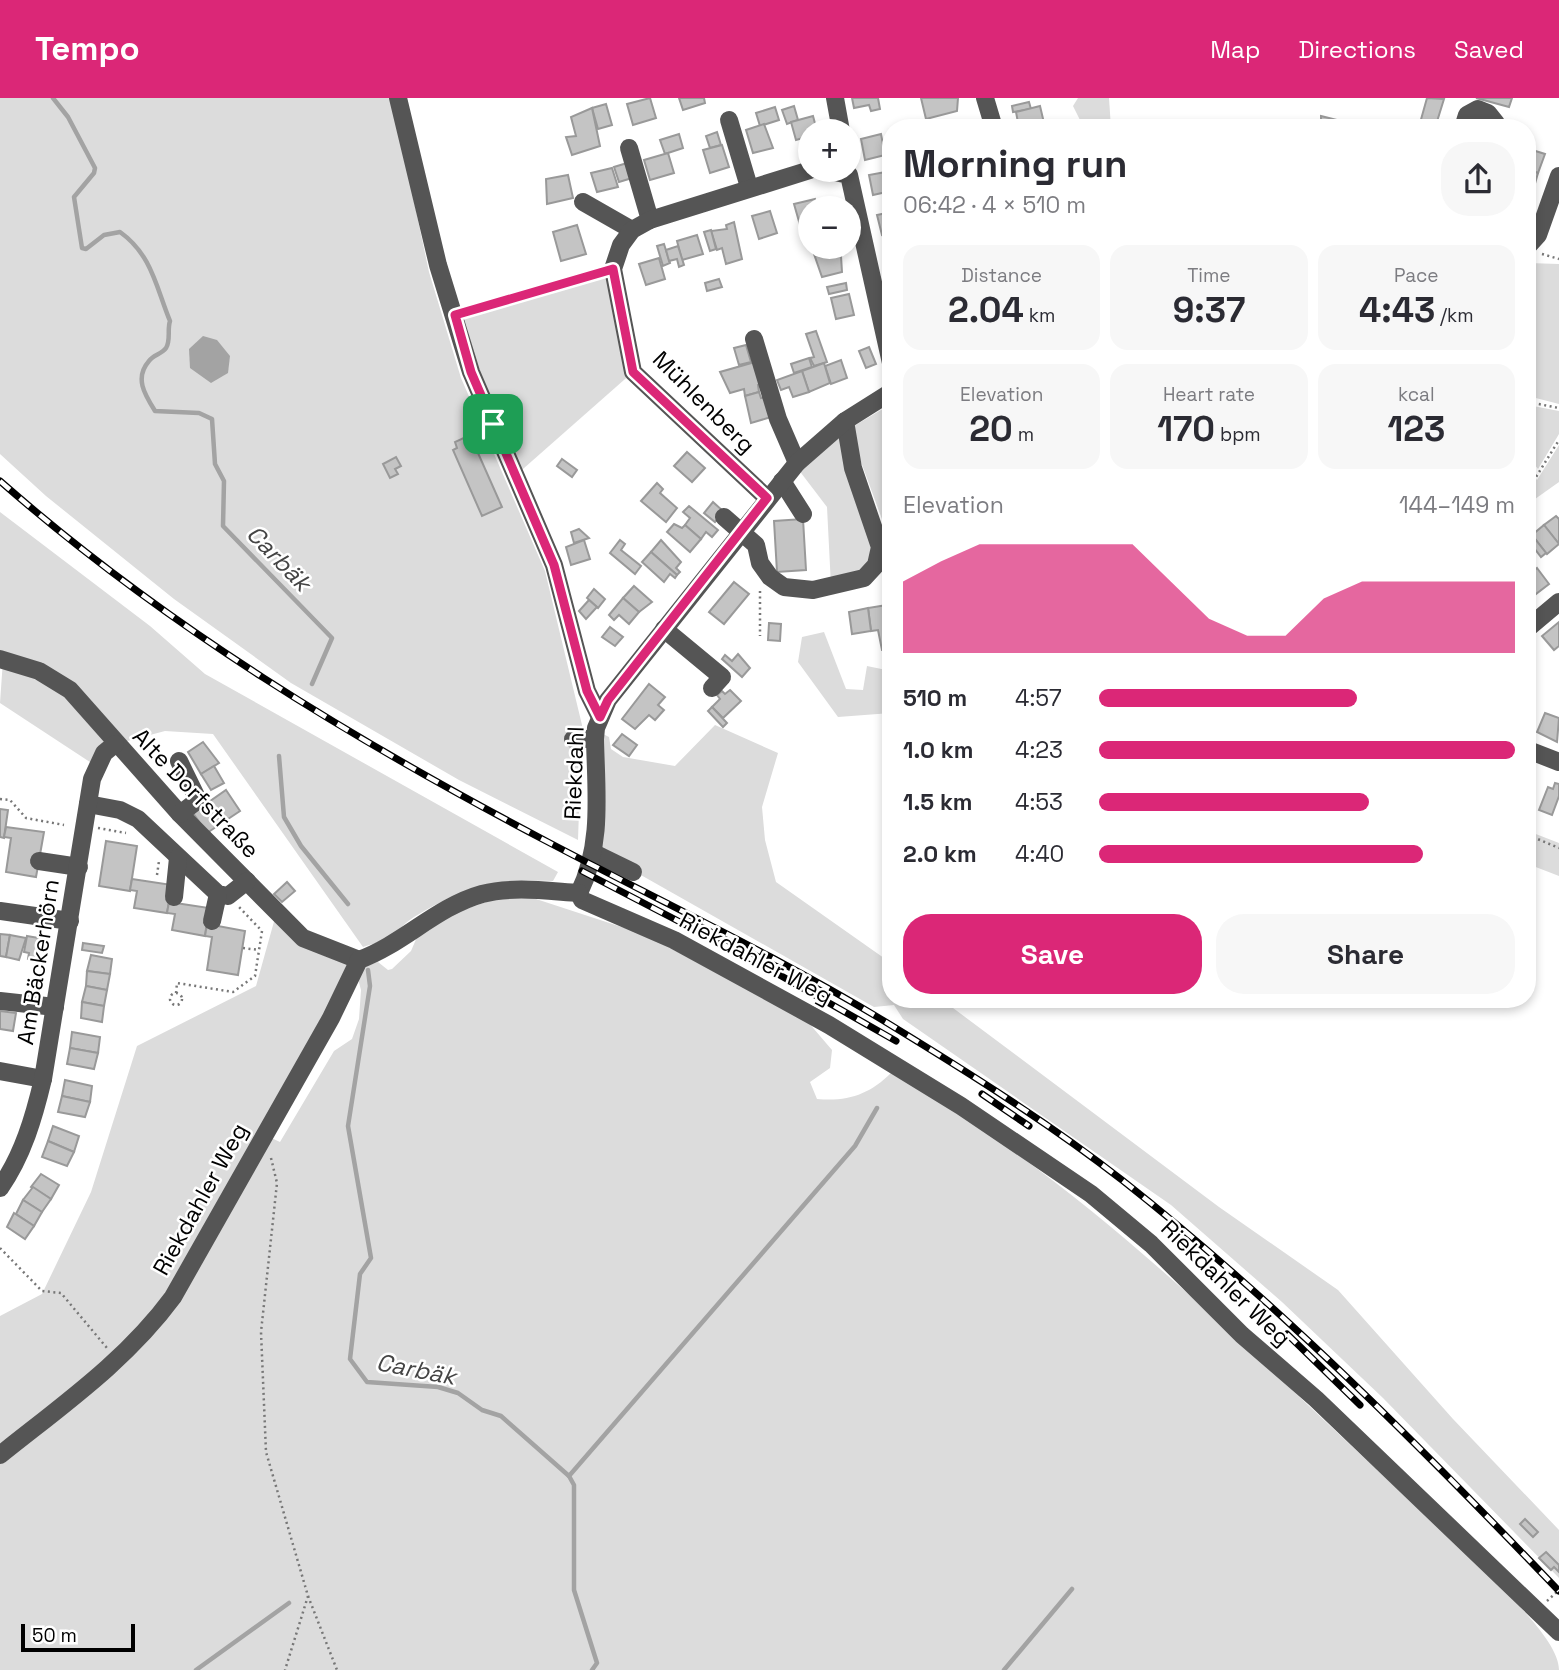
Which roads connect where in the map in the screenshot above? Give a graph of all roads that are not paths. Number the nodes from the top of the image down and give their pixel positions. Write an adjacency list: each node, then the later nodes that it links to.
1 (398, 98): 33 (street)
2 (835, 98): 4 (street)
3 (985, 98): 5 (street)
4 (839, 119)
5 (991, 119)
6 (1466, 119): 7 (street)
7 (1493, 119)
8 (729, 120): 13 (street)
9 (629, 148): 15 (street)
10 (798, 173): 13 (street)
11 (1558, 180): 17 (street)
12 (851, 182): 18 (street)
13 (750, 187): 15 (street)
14 (583, 202): 16 (street)
15 (650, 220): 16 (street)
16 (632, 230): 24 (street, Mühlenberg)
17 (1536, 237)
18 (882, 322)
19 (754, 339): 22 (street)
20 (882, 398): 21 (street, Riekdahl)
21 (845, 421): 22 (street, Riekdahl); 27 (street)
22 (797, 463): 23 (street, Riekdahl)
23 (782, 481): 24 (street, Riekdahl); 25 (street)
24 (767, 498): 27 (street, Riekdahl)
25 (803, 514)
26 (724, 517): 27 (street)
27 (741, 531): 30 (street, Riekdahl)
28 (1559, 602): 29 (street)
29 (1536, 621)
30 (664, 629): 32 (street); 33 (street, Riekdahl)
31 (1, 664): 36 (street, Alte Dorfstraße)
32 (712, 688)
33 (600, 717): 35 (street, Riekdahl)
34 (573, 739): 35 (street)
35 (595, 740): 42 (street, Riekdahl)
36 (115, 744): 40 (street, Am Bäckerhörn); 41 (street, Alte Dorfstraße)
37 (1536, 753): 39 (street)
38 (179, 761): 41 (street)
39 (1559, 762)
40 (88, 804): 43 (street); 45 (street, Am Bäckerhörn)
41 (180, 814): 47 (street, Alte Dorfstraße)
42 (594, 853): 46 (street); 48 (street, Riekdahl)
43 (178, 858): 49 (street); 50 (street)
44 (39, 861): 45 (street)
45 (79, 867): 53 (street, Am Bäckerhörn)
46 (633, 872)
47 (247, 881): 49 (street); 54 (street, Alte Dorfstraße)
48 (579, 893): 54 (street, Riekdahler Weg); 61 (street, Riekdahler Weg)
49 (223, 895): 52 (street)
50 (174, 897)
51 (0, 911): 53 (street)
52 (212, 920)
53 (71, 921): 56 (street, Am Bäckerhörn)
54 (359, 960): 60 (street, Riekdahler Weg)
55 (0, 1000): 56 (street)
56 (55, 1007): 58 (street, Am Bäckerhörn)
57 (0, 1071): 58 (street)
58 (43, 1079): 59 (street, Am Bäckerhörn)
59 (1, 1184)
60 (0, 1455)
61 (1559, 1632)

